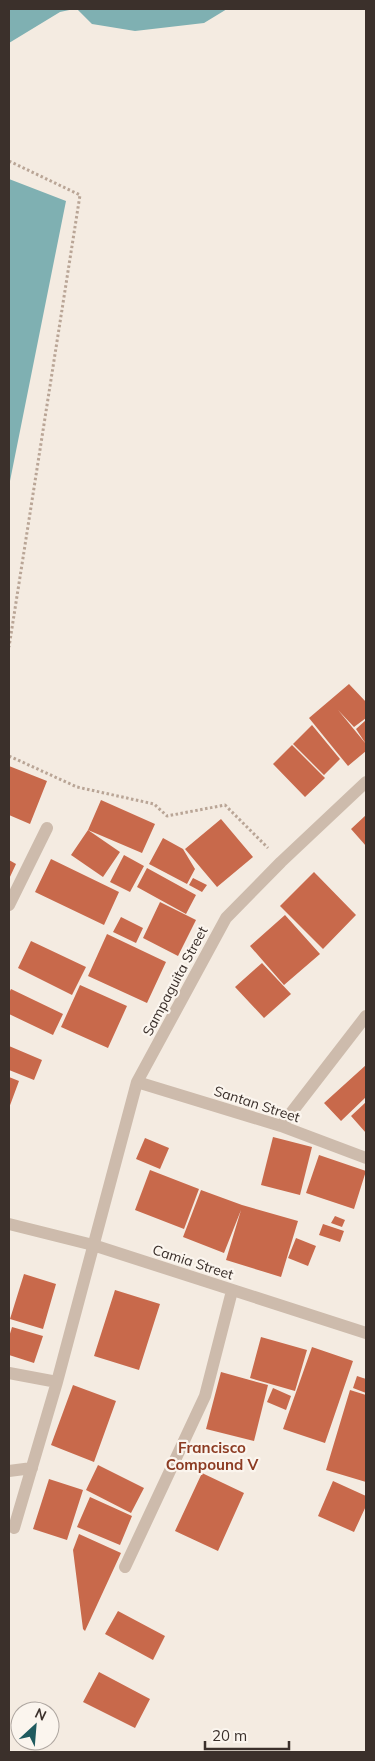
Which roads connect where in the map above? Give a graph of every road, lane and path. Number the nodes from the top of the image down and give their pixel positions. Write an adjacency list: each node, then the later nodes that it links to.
1 (9, 161): 2 (path)
2 (9, 646)
3 (9, 756): 6 (path)
4 (366, 782): 6 (street, Sampaguita Street)
5 (47, 828): 7 (street)
6 (281, 862): 9 (street, Sampaguita Street)
7 (9, 905)
8 (366, 1016): 10 (street)
9 (137, 1082): 10 (street, Santan Street); 13 (street, Sampaguita Street)
10 (281, 1126): 11 (street, Santan Street)
11 (366, 1158)
12 (9, 1224): 13 (street, Camia Street)
13 (93, 1245): 14 (street, Camia Street); 17 (street, Sampaguita Street)
14 (232, 1291): 15 (street, Camia Street); 21 (street)
15 (366, 1334)
16 (9, 1373): 17 (street)
17 (57, 1382): 18 (street, Sampaguita Street)
18 (32, 1468): 19 (street); 20 (street, Sampaguita Street)
19 (9, 1471)
20 (14, 1528)
21 (126, 1567)

